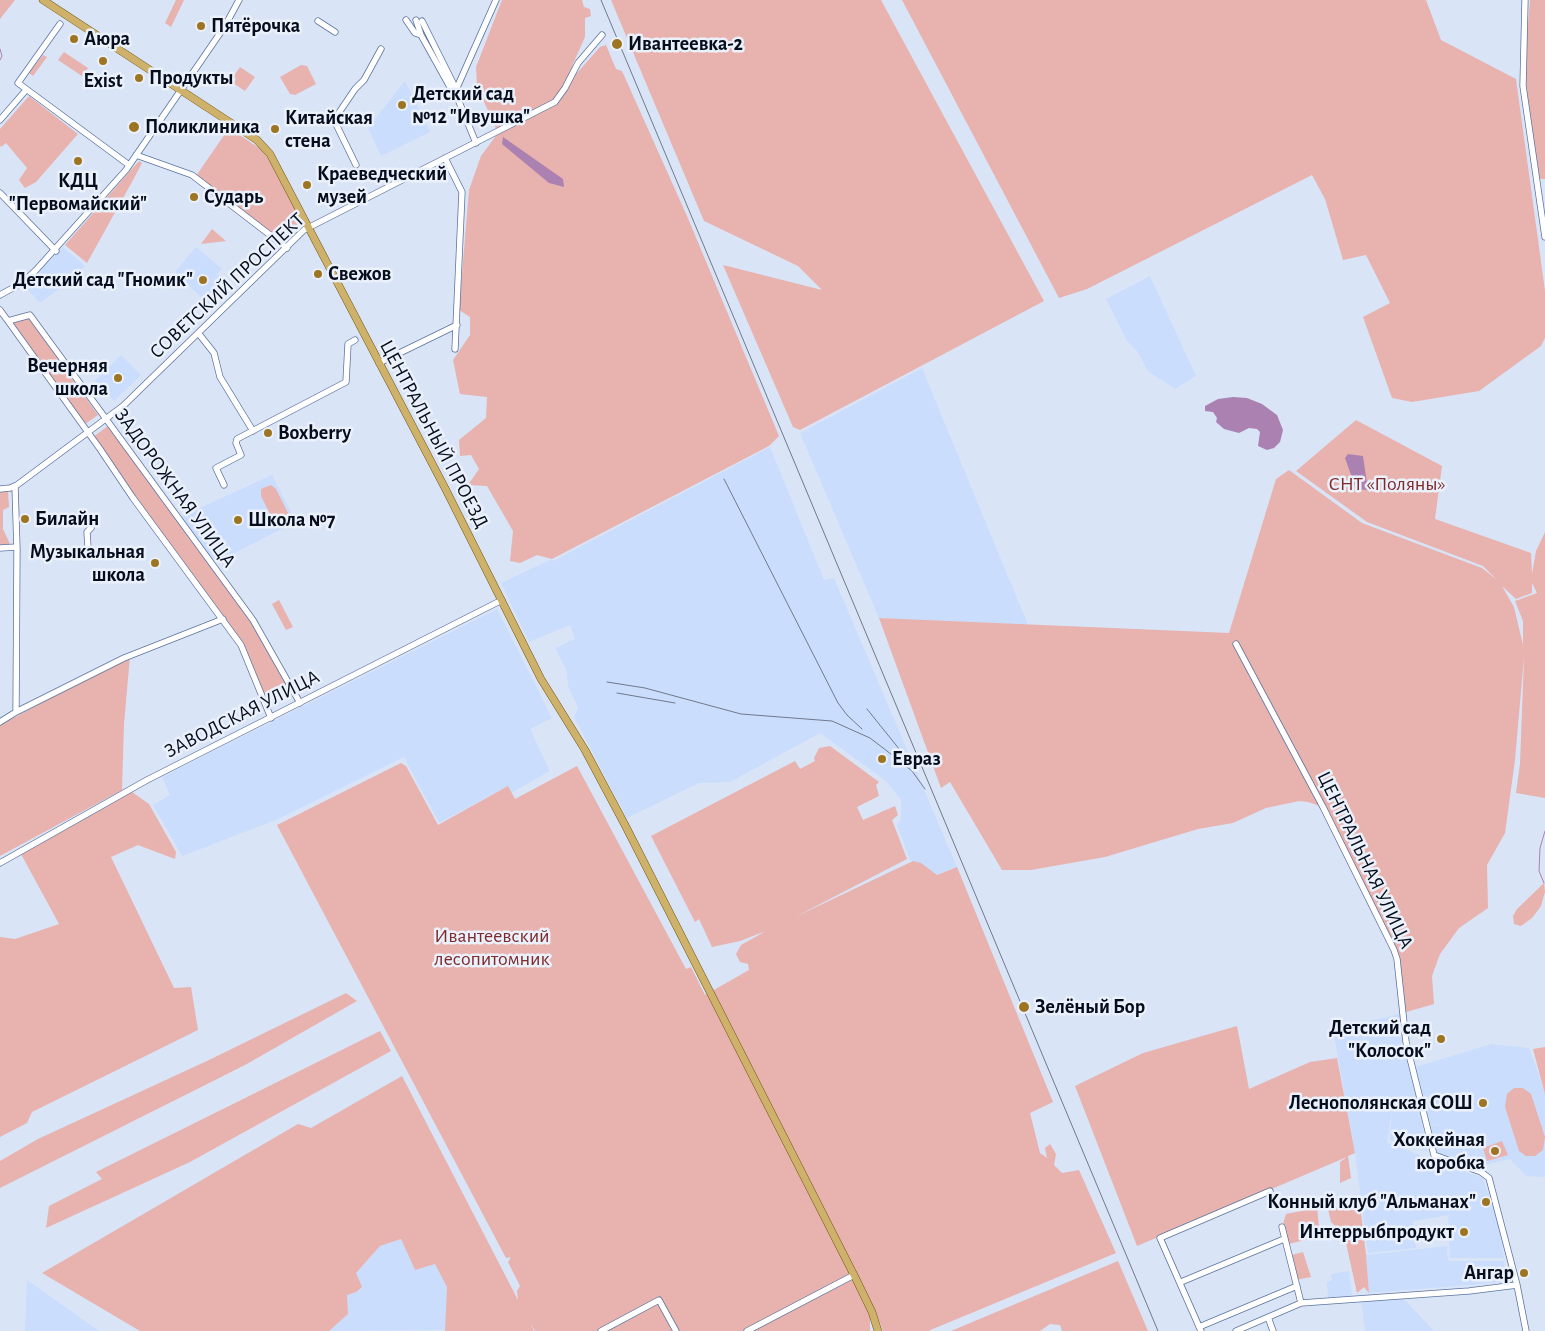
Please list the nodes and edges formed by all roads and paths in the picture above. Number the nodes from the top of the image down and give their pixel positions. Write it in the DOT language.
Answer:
graph roads {
  1 [pos="43,0"];
  2 [pos="239,0"];
  3 [pos="496,0"];
  4 [pos="1525,0"];
  5 [pos="406,20"];
  6 [pos="318,21"];
  7 [pos="60,24"];
  8 [pos="335,32"];
  9 [pos="421,35"];
  10 [pos="602,35"];
  11 [pos="381,50"];
  12 [pos="26,90"];
  13 [pos="181,90"];
  14 [pos="456,92"];
  15 [pos="0,120"];
  16 [pos="476,143"];
  17 [pos="136,155"];
  18 [pos="446,158"];
  19 [pos="129,165"];
  20 [pos="356,166"];
  21 [pos="0,193"];
  22 [pos="1542,206"];
  23 [pos="309,227"];
  24 [pos="1545,237"];
  25 [pos="286,248"];
  26 [pos="56,251"];
  27 [pos="0,295"];
  28 [pos="0,310"];
  29 [pos="8,321"];
  30 [pos="456,324"];
  31 [pos="199,334"];
  32 [pos="356,340"];
  33 [pos="455,349"];
  34 [pos="379,364"];
  35 [pos="105,420"];
  36 [pos="253,431"];
  37 [pos="88,432"];
  38 [pos="224,485"];
  39 [pos="15,486"];
  40 [pos="0,488"];
  41 [pos="91,528"];
  42 [pos="17,547"];
  43 [pos="0,548"];
  44 [pos="88,548"];
  45 [pos="502,600"];
  46 [pos="223,619"];
  47 [pos="1236,644"];
  48 [pos="300,703"];
  49 [pos="16,712"];
  50 [pos="271,718"];
  51 [pos="0,722"];
  52 [pos="0,863"];
  53 [pos="1270,1191"];
  54 [pos="1282,1227"];
  55 [pos="1284,1239"];
  56 [pos="854,1275"];
  57 [pos="1181,1282"];
  58 [pos="1517,1285"];
  59 [pos="1297,1286"];
  60 [pos="1301,1303"];
  61 [pos="1268,1317"];
  62 [pos="1200,1329"];
  63 [pos="601,1331"];
  64 [pos="676,1331"];
  65 [pos="747,1331"];
  66 [pos="878,1331"];
  67 [pos="1236,1331"];
  68 [pos="1273,1331"];
  69 [pos="1526,1331"];
  1 -- 13 [label="main road, ЦЕНТРАЛЬНЫЙ ПРОЕЗД"];
  2 -- 13 [label="street"];
  3 -- 14 [label="street"];
  4 -- 22 [label="street"];
  5 -- 9 [label="street"];
  6 -- 8 [label="street"];
  7 -- 12 [label="street"];
  9 -- 14 [label="street"];
  9 -- 14 [label="street"];
  10 -- 16 [label="street, СОВЕТСКИЙ ПРОСПЕКТ"];
  11 -- 20 [label="street"];
  12 -- 15 [label="street"];
  12 -- 19 [label="street"];
  13 -- 17 [label="street"];
  13 -- 23 [label="main road, ЦЕНТРАЛЬНЫЙ ПРОЕЗД"];
  14 -- 16 [label="street"];
  16 -- 18 [label="street, СОВЕТСКИЙ ПРОСПЕКТ"];
  17 -- 19 [label="street"];
  17 -- 25 [label="street"];
  18 -- 23 [label="street, СОВЕТСКИЙ ПРОСПЕКТ"];
  18 -- 30 [label="street"];
  19 -- 26 [label="street"];
  21 -- 26 [label="street"];
  22 -- 24 [label="street"];
  23 -- 25 [label="street, СОВЕТСКИЙ ПРОСПЕКТ"];
  23 -- 34 [label="main road, ЦЕНТРАЛЬНЫЙ ПРОЕЗД"];
  25 -- 31 [label="street, СОВЕТСКИЙ ПРОСПЕКТ"];
  26 -- 27 [label="street"];
  28 -- 29 [label="street, ЗАДОРОЖНАЯ УЛИЦА"];
  29 -- 35 [label="street, ЗАДОРОЖНАЯ УЛИЦА"];
  29 -- 37 [label="street, ЗАДОРОЖНАЯ УЛИЦА"];
  30 -- 33 [label="street"];
  30 -- 34 [label="street"];
  31 -- 35 [label="street, СОВЕТСКИЙ ПРОСПЕКТ"];
  31 -- 36 [label="street"];
  32 -- 36 [label="street"];
  34 -- 45 [label="main road, ЦЕНТРАЛЬНЫЙ ПРОЕЗД"];
  35 -- 37 [label="street, СОВЕТСКИЙ ПРОСПЕКТ"];
  35 -- 48 [label="street, ЗАДОРОЖНАЯ УЛИЦА"];
  36 -- 38 [label="street"];
  37 -- 39 [label="street, СОВЕТСКИЙ ПРОСПЕКТ"];
  37 -- 46 [label="street, ЗАДОРОЖНАЯ УЛИЦА"];
  39 -- 40 [label="street, СОВЕТСКИЙ ПРОСПЕКТ"];
  39 -- 42 [label="street"];
  41 -- 44 [label="street"];
  42 -- 43 [label="street"];
  42 -- 49 [label="street"];
  45 -- 48 [label="street, ЗАВОДСКАЯ УЛИЦА"];
  45 -- 56 [label="main road, ЦЕНТРАЛЬНЫЙ ПРОЕЗД"];
  46 -- 49 [label="street"];
  46 -- 50 [label="street, ЗАДОРОЖНАЯ УЛИЦА"];
  47 -- 58 [label="street, ЦЕНТРАЛЬНАЯ УЛИЦА"];
  48 -- 50 [label="street, ЗАВОДСКАЯ УЛИЦА"];
  49 -- 51 [label="street"];
  50 -- 52 [label="street, ЗАВОДСКАЯ УЛИЦА"];
  53 -- 57 [label="street"];
  54 -- 55 [label="street"];
  55 -- 57 [label="street"];
  55 -- 59 [label="street"];
  56 -- 65 [label="street"];
  56 -- 66 [label="main road, ЦЕНТРАЛЬНЫЙ ПРОЕЗД"];
  57 -- 62 [label="street"];
  58 -- 60 [label="street"];
  58 -- 69 [label="street, ЦЕНТРАЛЬНАЯ УЛИЦА"];
  59 -- 60 [label="street"];
  59 -- 62 [label="street"];
  60 -- 61 [label="street"];
  61 -- 67 [label="street"];
  61 -- 68 [label="street"];
  63 -- 64 [label="street"];
}
